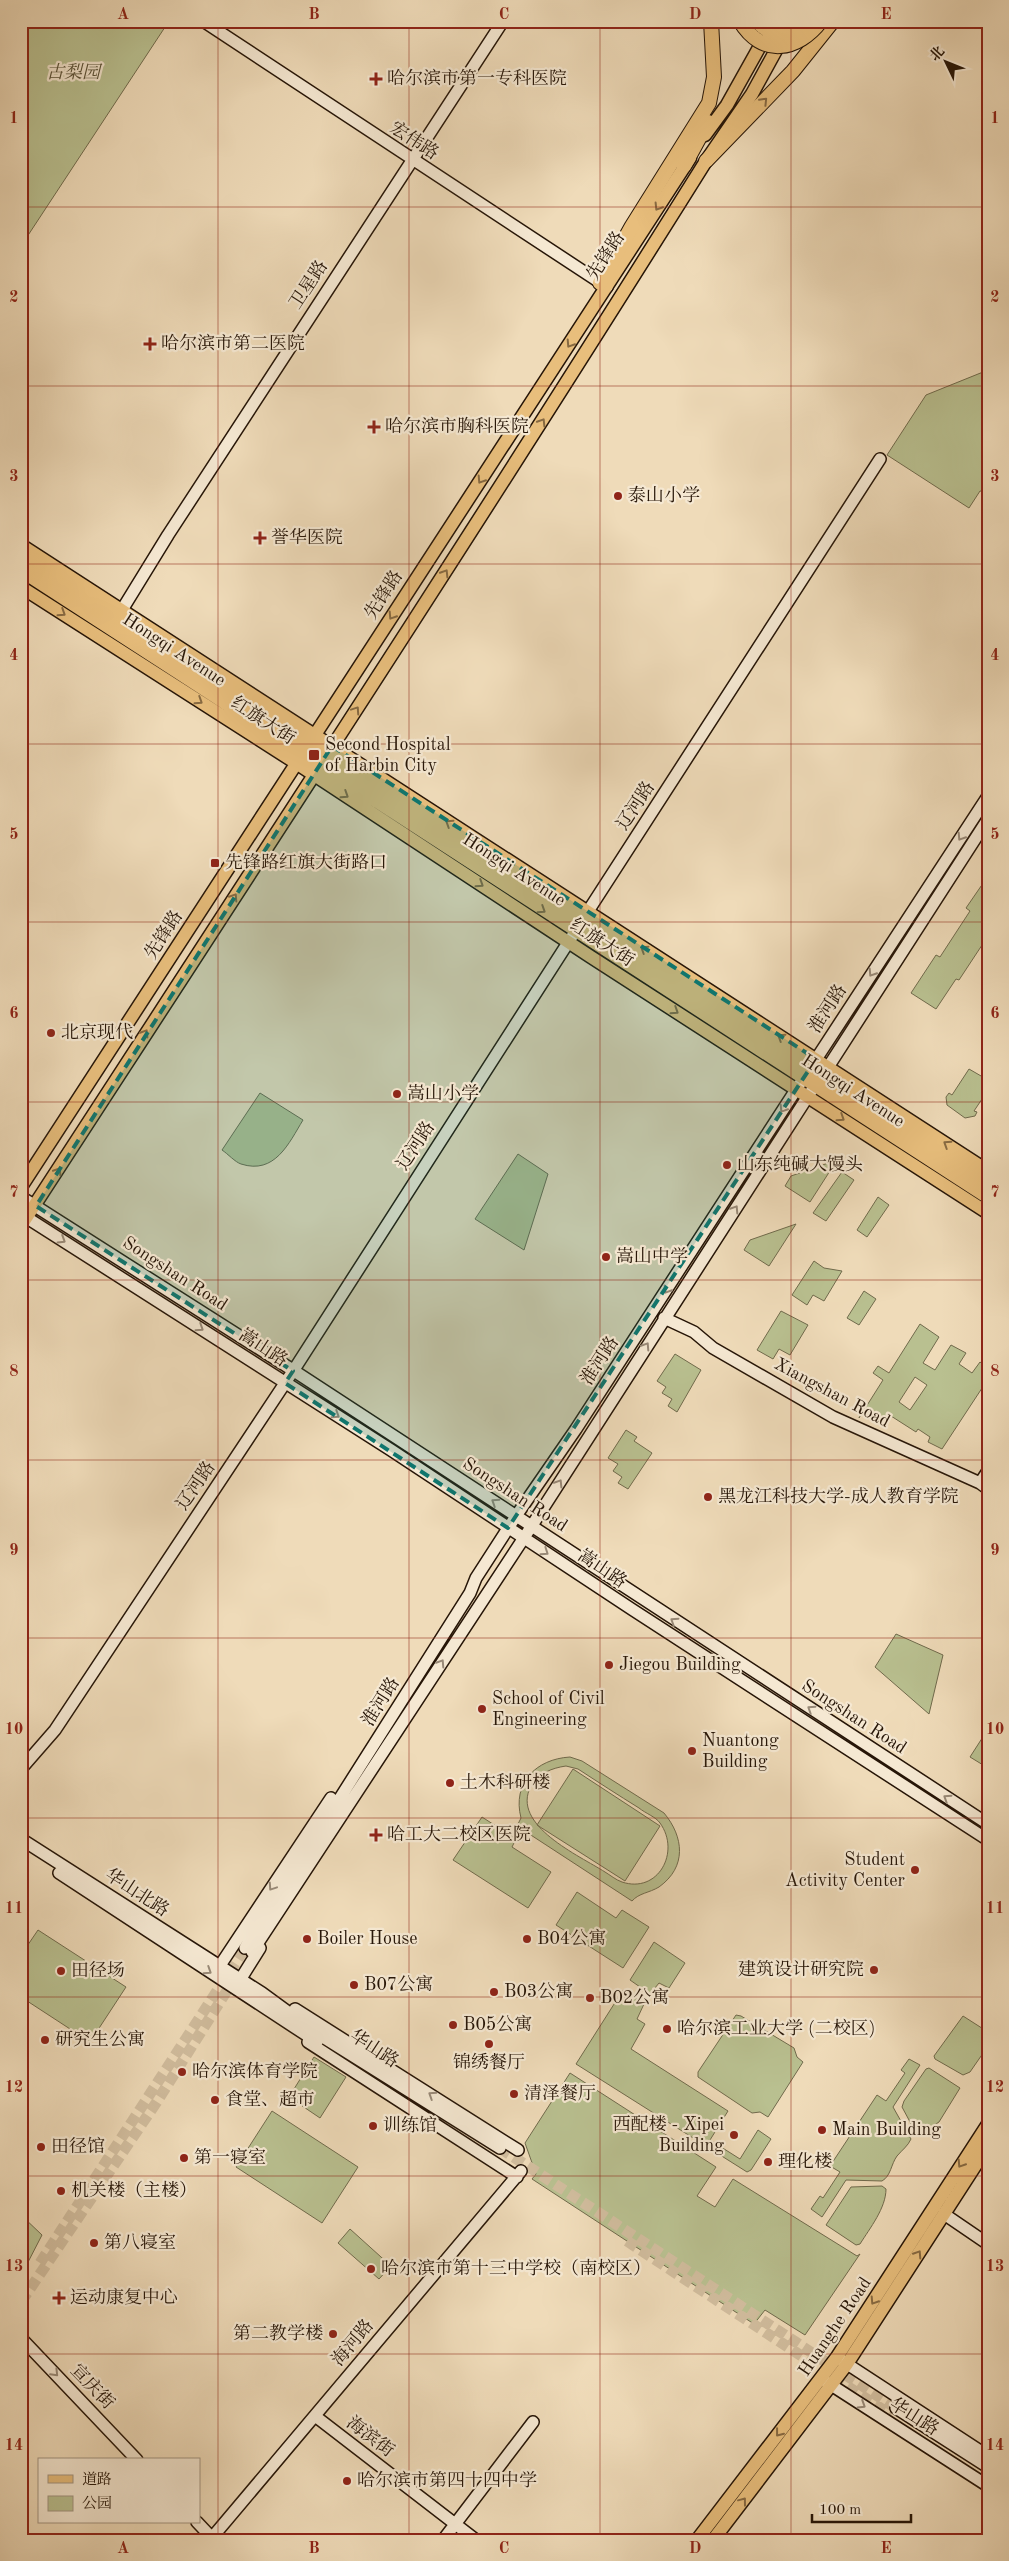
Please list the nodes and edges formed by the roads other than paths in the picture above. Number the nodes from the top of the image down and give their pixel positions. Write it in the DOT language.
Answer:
graph roads {
  1 [pos="203,21"];
  2 [pos="503,21"];
  3 [pos="711,21"];
  4 [pos="720,21"];
  5 [pos="740,21"];
  6 [pos="757,21"];
  7 [pos="774,21"];
  8 [pos="792,21"];
  9 [pos="810,21"];
  10 [pos="821,21"];
  11 [pos="833,21"];
  12 [pos="412,160"];
  13 [pos="706,161"];
  14 [pos="684,166"];
  15 [pos="603,285"];
  16 [pos="878,458"];
  17 [pos="21,545"];
  18 [pos="21,559"];
  19 [pos="21,571"];
  20 [pos="21,587"];
  21 [pos="118,616"];
  22 [pos="305,748"];
  23 [pos="323,760"];
  24 [pos="988,796"];
  25 [pos="988,820"];
  26 [pos="576,926"];
  27 [pos="806,1074"];
  28 [pos="818,1082"];
  29 [pos="988,1171"];
  30 [pos="988,1184"];
  31 [pos="21,1187"];
  32 [pos="21,1197"];
  33 [pos="988,1198"];
  34 [pos="36,1206"];
  35 [pos="988,1213"];
  36 [pos="23,1219"];
  37 [pos="664,1318"];
  38 [pos="291,1369"];
  39 [pos="283,1381"];
  40 [pos="988,1471"];
  41 [pos="984,1486"];
  42 [pos="516,1516"];
  43 [pos="531,1527"];
  44 [pos="508,1528"];
  45 [pos="523,1538"];
  46 [pos="419,1674"];
  47 [pos="429,1681"];
  48 [pos="21,1761"];
  49 [pos="21,1769"];
  50 [pos="988,1824"];
  51 [pos="21,1839"];
  52 [pos="988,1840"];
  53 [pos="21,1848"];
  54 [pos="219,1967"];
  55 [pos="233,1980"];
  56 [pos="262,1994"];
  57 [pos="271,2013"];
  58 [pos="988,2124"];
  59 [pos="988,2146"];
  60 [pos="518,2150"];
  61 [pos="519,2174"];
  62 [pos="944,2214"];
  63 [pos="977,2237"];
  64 [pos="988,2244"];
  65 [pos="988,2250"];
  66 [pos="21,2338"];
  67 [pos="842,2360"];
  68 [pos="826,2382"];
  69 [pos="315,2416"];
  70 [pos="533,2422"];
  71 [pos="988,2456"];
  72 [pos="135,2458"];
  73 [pos="988,2467"];
  74 [pos="988,2477"];
  75 [pos="988,2486"];
  76 [pos="199,2524"];
  77 [pos="456,2524"];
  78 [pos="212,2539"];
  79 [pos="443,2540"];
  80 [pos="476,2540"];
  81 [pos="697,2540"];
  82 [pos="713,2540"];
  1 -- 12 [label="main road, 宏伟路"];
  2 -- 12 [label="main road, 卫星路"];
  3 -- 15 [label="highway"];
  4 -- 14 [label="highway"];
  5 -- 10 [label="highway, bridge"];
  6 -- 9 [label="highway, bridge"];
  7 -- 14 [label="main road, 先锋路"];
  8 -- 13 [label="main road"];
  13 -- 11 [label="highway, one-way"];
  12 -- 15 [label="main road, 宏伟路"];
  12 -- 21 [label="main road, 卫星路"];
  23 -- 13 [label="main road, one-way"];
  14 -- 15 [label="main road, 先锋路, one-way"];
  15 -- 22 [label="main road, 先锋路, one-way"];
  16 -- 26 [label="main road, 辽河路"];
  17 -- 21 [label="main road"];
  18 -- 21 [label="main road, Hongqi Avenue"];
  19 -- 22 [label="main road, Hongqi Avenue"];
  20 -- 22 [label="main road, 红旗大街, one-way"];
  21 -- 22 [label="main road, Hongqi Avenue"];
  22 -- 23 [label="main road, Hongqi Avenue"];
  22 -- 23 [label="main road, 红旗大街"];
  22 -- 31 [label="main road, 先锋路"];
  23 -- 26 [label="main road, Hongqi Avenue"];
  26 -- 23 [label="main road, 红旗大街, one-way"];
  34 -- 23 [label="main road, one-way"];
  24 -- 27 [label="main road, 淮河路, one-way"];
  25 -- 28 [label="main road, 淮河路"];
  26 -- 27 [label="main road, Hongqi Avenue"];
  26 -- 27 [label="main road, 红旗大街, one-way"];
  26 -- 38 [label="main road, 辽河路"];
  27 -- 28 [label="main road, Hongqi Avenue"];
  27 -- 28 [label="main road, 红旗大街"];
  27 -- 42 [label="main road, 淮河路, one-way"];
  29 -- 28 [label="main road, 红旗大街, one-way"];
  28 -- 30 [label="main road, Hongqi Avenue"];
  28 -- 33 [label="main road, Hongqi Avenue"];
  28 -- 35 [label="main road, 红旗大街, one-way"];
  37 -- 28 [label="main road, 淮河路, one-way"];
  32 -- 34 [label="main road, Songshan Road"];
  34 -- 36 [label="main road"];
  34 -- 38 [label="main road, Songshan Road"];
  36 -- 39 [label="main road, 嵩山路, one-way"];
  37 -- 41 [label="main road, Xiangshan Road"];
  43 -- 37 [label="main road, 淮河路, one-way"];
  38 -- 39 [label="main road, 辽河路"];
  42 -- 38 [label="main road, Songshan Road, one-way"];
  39 -- 44 [label="main road, 嵩山路, one-way"];
  39 -- 48 [label="main road, 辽河路"];
  39 -- 49 [label="main road, 辽河路"];
  40 -- 41 [label="main road"];
  42 -- 43 [label="main road, Songshan Road"];
  42 -- 44 [label="main road, 淮河路"];
  43 -- 45 [label="main road, 淮河路"];
  50 -- 43 [label="main road, Songshan Road, one-way"];
  44 -- 45 [label="main road, 嵩山路"];
  44 -- 46 [label="main road, 淮河路"];
  47 -- 45 [label="main road, 淮河路, one-way"];
  45 -- 52 [label="main road, 嵩山路, one-way"];
  46 -- 47 [label="main road, 淮河路"];
  46 -- 54 [label="main road, one-way"];
  47 -- 55 [label="main road"];
  51 -- 54 [label="main road, 华山北路"];
  53 -- 55 [label="main road, 华山北路, one-way"];
  54 -- 55 [label="main road, 华山北路"];
  55 -- 56 [label="main road, 华山路"];
  55 -- 57 [label="main road"];
  56 -- 57 [label="main road, 华山路"];
  60 -- 56 [label="main road, one-way"];
  57 -- 61 [label="main road, 华山路"];
  58 -- 67 [label="main road, Huanghe Road, one-way"];
  59 -- 62 [label="main road, Huanghe Road"];
  61 -- 69 [label="main road, 海河路"];
  62 -- 63 [label="main road"];
  67 -- 62 [label="main road, Huanghe Road, one-way"];
  63 -- 64 [label="main road"];
  63 -- 65 [label="main road"];
  66 -- 72 [label="main road, 宣庆街, one-way"];
  67 -- 68 [label="main road, Huanghe Road"];
  67 -- 71 [label="main road, 华山路"];
  68 -- 75 [label="main road, 华山路, one-way"];
  68 -- 81 [label="main road, Huanghe Road, one-way"];
  82 -- 68 [label="main road, Huanghe Road, one-way"];
  69 -- 77 [label="main road, 海滨街"];
  69 -- 78 [label="main road, 海河路"];
  70 -- 77 [label="main road"];
  73 -- 74 [label="main road"];
  76 -- 78 [label="main road"];
  77 -- 79 [label="main road"];
  77 -- 80 [label="main road, 海滨街"];
}
